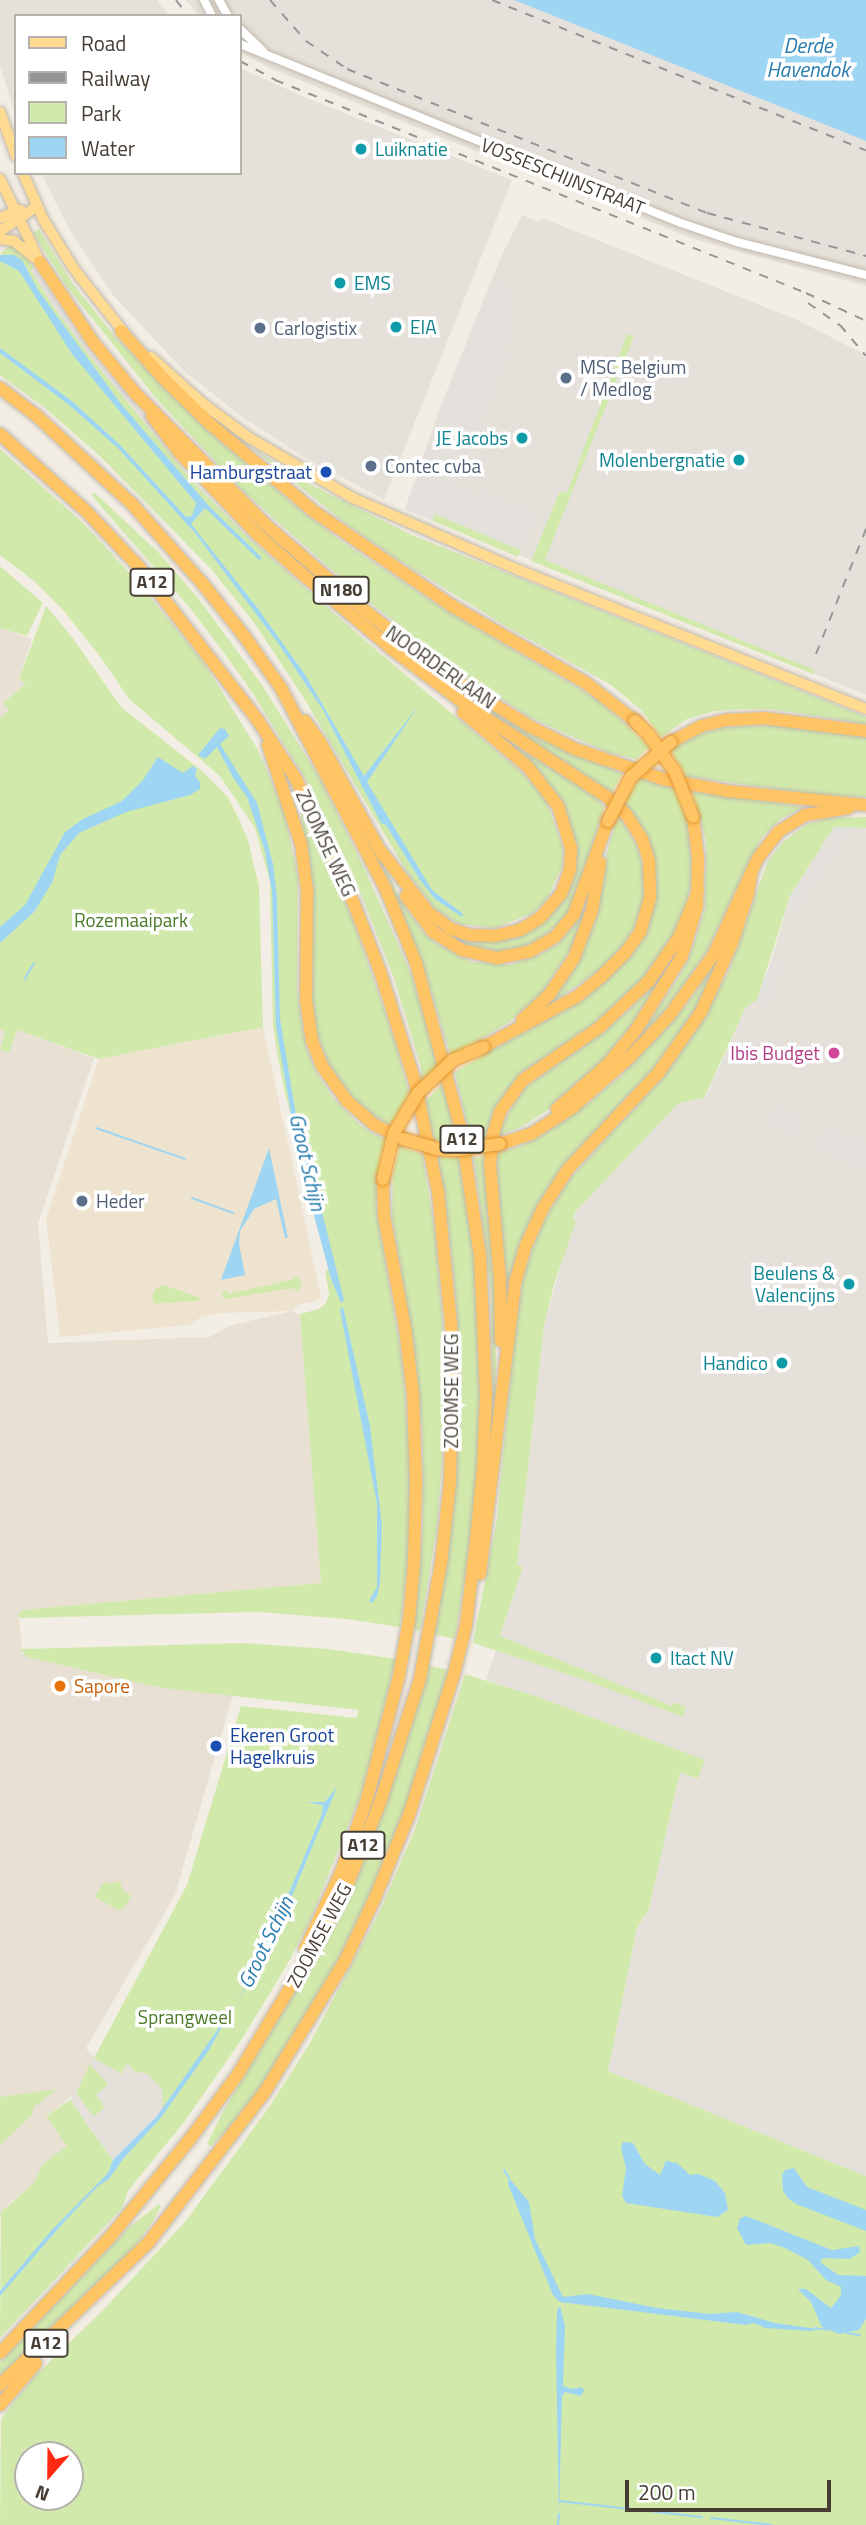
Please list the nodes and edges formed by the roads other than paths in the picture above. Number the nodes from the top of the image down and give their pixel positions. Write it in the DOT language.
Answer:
graph roads {
  1 [pos="242,31"];
  2 [pos="242,45"];
  3 [pos="268,55"];
  4 [pos="0,112"];
  5 [pos="14,150"];
  6 [pos="24,175"];
  7 [pos="0,179"];
  8 [pos="36,207"];
  9 [pos="17,216"];
  10 [pos="0,218"];
  11 [pos="0,231"];
  12 [pos="0,239"];
  13 [pos="40,262"];
  14 [pos="866,275"];
  15 [pos="121,331"];
  16 [pos="0,388"];
  17 [pos="135,393"];
  18 [pos="0,434"];
  19 [pos="392,649"];
  20 [pos="281,688"];
  21 [pos="866,709"];
  22 [pos="257,719"];
  23 [pos="866,731"];
  24 [pos="866,806"];
  25 [pos="608,821"];
  26 [pos="379,849"];
  27 [pos="751,874"];
  28 [pos="698,891"];
  29 [pos="507,1034"];
  30 [pos="529,1131"];
  31 [pos="501,1405"];
  32 [pos="466,1625"];
  33 [pos="283,2001"];
  34 [pos="91,2300"];
  35 [pos="0,2353"];
  36 [pos="0,2385"];
  37 [pos="0,2405"];
  1 -- 3 [label="street, VOSSESCHIJNSTRAAT"];
  2 -- 3 [label="street, VOSSESCHIJNSTRAAT"];
  3 -- 14 [label="street, VOSSESCHIJNSTRAAT"];
  4 -- 5 [label="main road"];
  6 -- 8 [label="main road"];
  7 -- 9 [label="main road, NOORDERLAAN / N180"];
  8 -- 9 [label="main road"];
  8 -- 15 [label="main road"];
  9 -- 10 [label="main road"];
  9 -- 11 [label="main road"];
  9 -- 13 [label="main road, NOORDERLAAN / N180"];
  12 -- 13 [label="main road"];
  13 -- 17 [label="highway, NOORDERLAAN / N180"];
  15 -- 21 [label="main road"];
  15 -- 28 [label="highway, bridge"];
  16 -- 20 [label="highway, ZOOMSE WEG / A12"];
  17 -- 19 [label="highway"];
  17 -- 24 [label="highway, NOORDERLAAN / N180"];
  18 -- 22 [label="highway, ZOOMSE WEG / A12"];
  19 -- 26 [label="highway"];
  19 -- 29 [label="highway"];
  20 -- 26 [label="highway"];
  20 -- 32 [label="highway, ZOOMSE WEG / A12"];
  22 -- 30 [label="highway, bridge"];
  22 -- 33 [label="highway, ZOOMSE WEG / A12"];
  23 -- 25 [label="highway, bridge"];
  24 -- 27 [label="highway"];
  25 -- 26 [label="highway"];
  25 -- 29 [label="highway"];
  27 -- 30 [label="highway"];
  27 -- 31 [label="highway"];
  28 -- 30 [label="highway"];
  28 -- 31 [label="highway"];
  29 -- 33 [label="highway, bridge"];
  31 -- 32 [label="highway"];
  32 -- 34 [label="highway, ZOOMSE WEG / A12"];
  33 -- 35 [label="highway, ZOOMSE WEG / A12"];
  34 -- 36 [label="highway, A12"];
  34 -- 37 [label="highway"];
}
